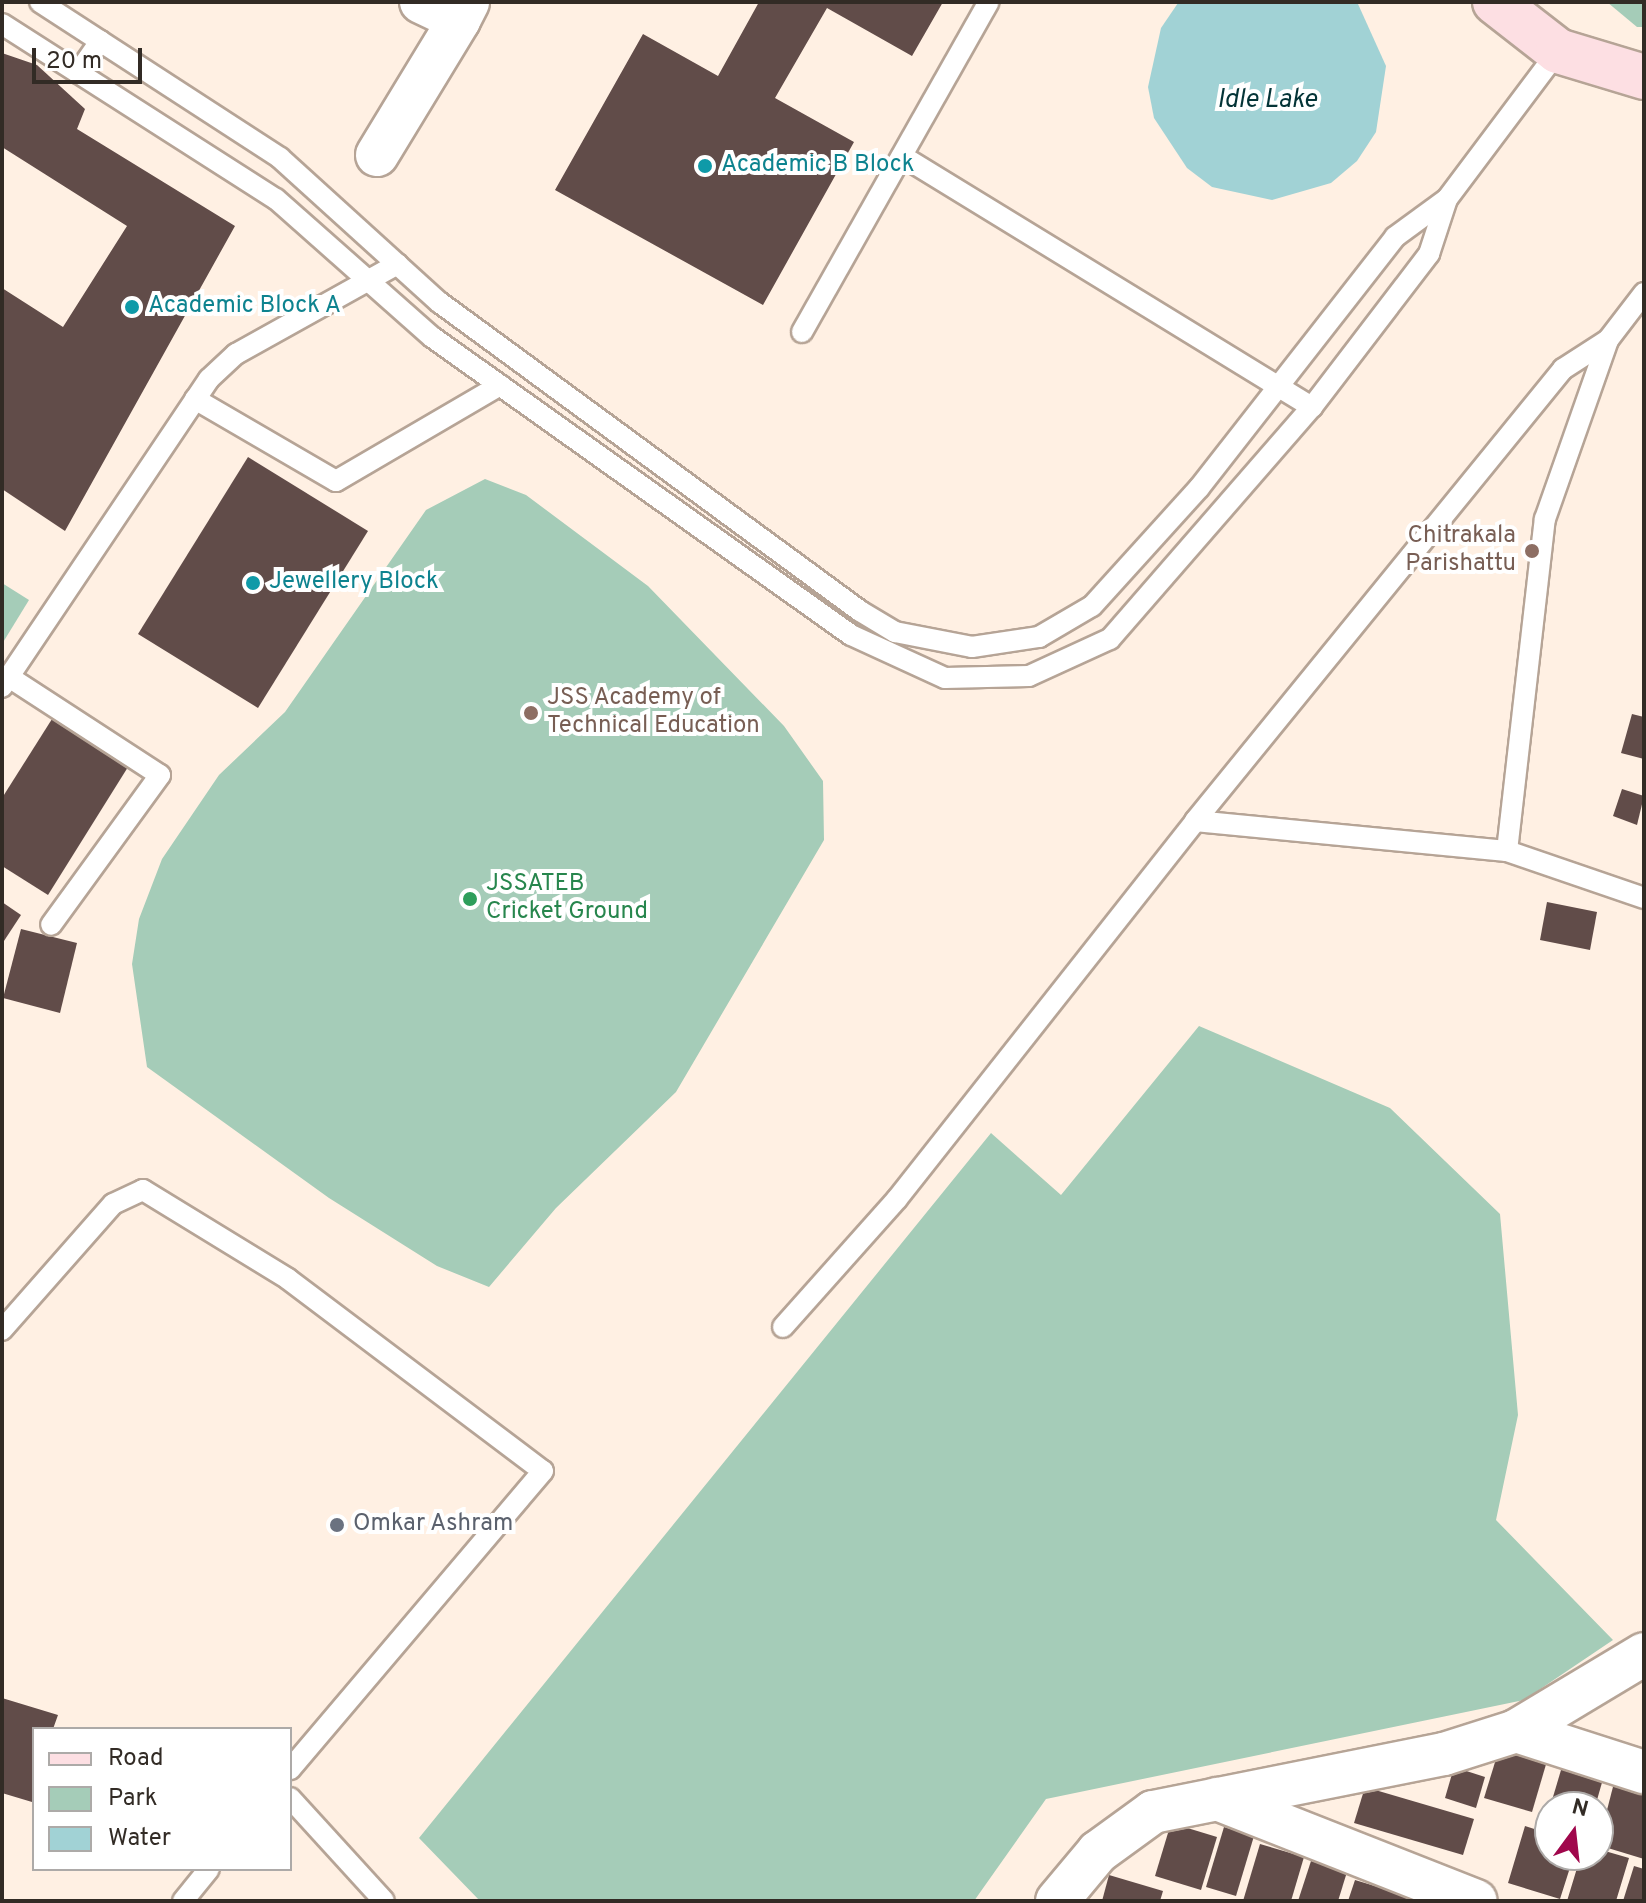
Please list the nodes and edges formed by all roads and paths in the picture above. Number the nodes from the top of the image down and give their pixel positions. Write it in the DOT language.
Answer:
graph roads {
  1 [pos="40,2"];
  2 [pos="421,2"];
  3 [pos="989,2"];
  4 [pos="1495,2"];
  5 [pos="464,11"];
  6 [pos="2,24"];
  7 [pos="100,41"];
  8 [pos="1558,51"];
  9 [pos="78,73"];
  10 [pos="1644,77"];
  11 [pos="377,155"];
  12 [pos="902,156"];
  13 [pos="1447,199"];
  14 [pos="398,264"];
  15 [pos="370,279"];
  16 [pos="1644,293"];
  17 [pos="802,332"];
  18 [pos="1608,340"];
  19 [pos="500,385"];
  20 [pos="1278,387"];
  21 [pos="195,399"];
  22 [pos="1312,407"];
  23 [pos="972,647"];
  24 [pos="974,680"];
  25 [pos="6,682"];
  26 [pos="1195,821"];
  27 [pos="1507,851"];
  28 [pos="1644,898"];
  29 [pos="51,925"];
  30 [pos="783,1327"];
  31 [pos="2,1330"];
  32 [pos="1644,1654"];
  33 [pos="1516,1731"];
  34 [pos="292,1767"];
  35 [pos="1644,1772"];
  36 [pos="1217,1799"];
  37 [pos="292,1800"];
  38 [pos="207,1871"];
  39 [pos="183,1901"];
  40 [pos="384,1901"];
  41 [pos="1057,1901"];
  42 [pos="1476,1901"];
  1 -- 7 [label="lane"];
  2 -- 5 [label="street"];
  3 -- 12 [label="lane"];
  4 -- 8 [label="main road"];
  5 -- 11 [label="street"];
  6 -- 9 [label="lane"];
  7 -- 9 [label="lane"];
  7 -- 14 [label="lane"];
  8 -- 10 [label="main road"];
  8 -- 13 [label="lane"];
  9 -- 15 [label="lane"];
  12 -- 17 [label="lane"];
  12 -- 20 [label="lane"];
  13 -- 20 [label="lane"];
  13 -- 22 [label="lane"];
  14 -- 15 [label="lane"];
  14 -- 23 [label="lane"];
  15 -- 19 [label="lane"];
  15 -- 21 [label="lane"];
  16 -- 18 [label="lane"];
  18 -- 26 [label="lane"];
  18 -- 27 [label="lane"];
  19 -- 21 [label="lane"];
  19 -- 24 [label="lane"];
  20 -- 22 [label="lane"];
  20 -- 23 [label="lane"];
  21 -- 25 [label="lane"];
  22 -- 24 [label="lane"];
  23 -- 24 [label="lane"];
  25 -- 29 [label="lane"];
  26 -- 27 [label="lane"];
  26 -- 30 [label="lane"];
  27 -- 28 [label="lane"];
  31 -- 34 [label="lane"];
  32 -- 33 [label="street"];
  33 -- 35 [label="street"];
  33 -- 36 [label="street"];
  36 -- 41 [label="street"];
  36 -- 42 [label="street"];
  37 -- 40 [label="lane"];
  38 -- 39 [label="lane"];
}
